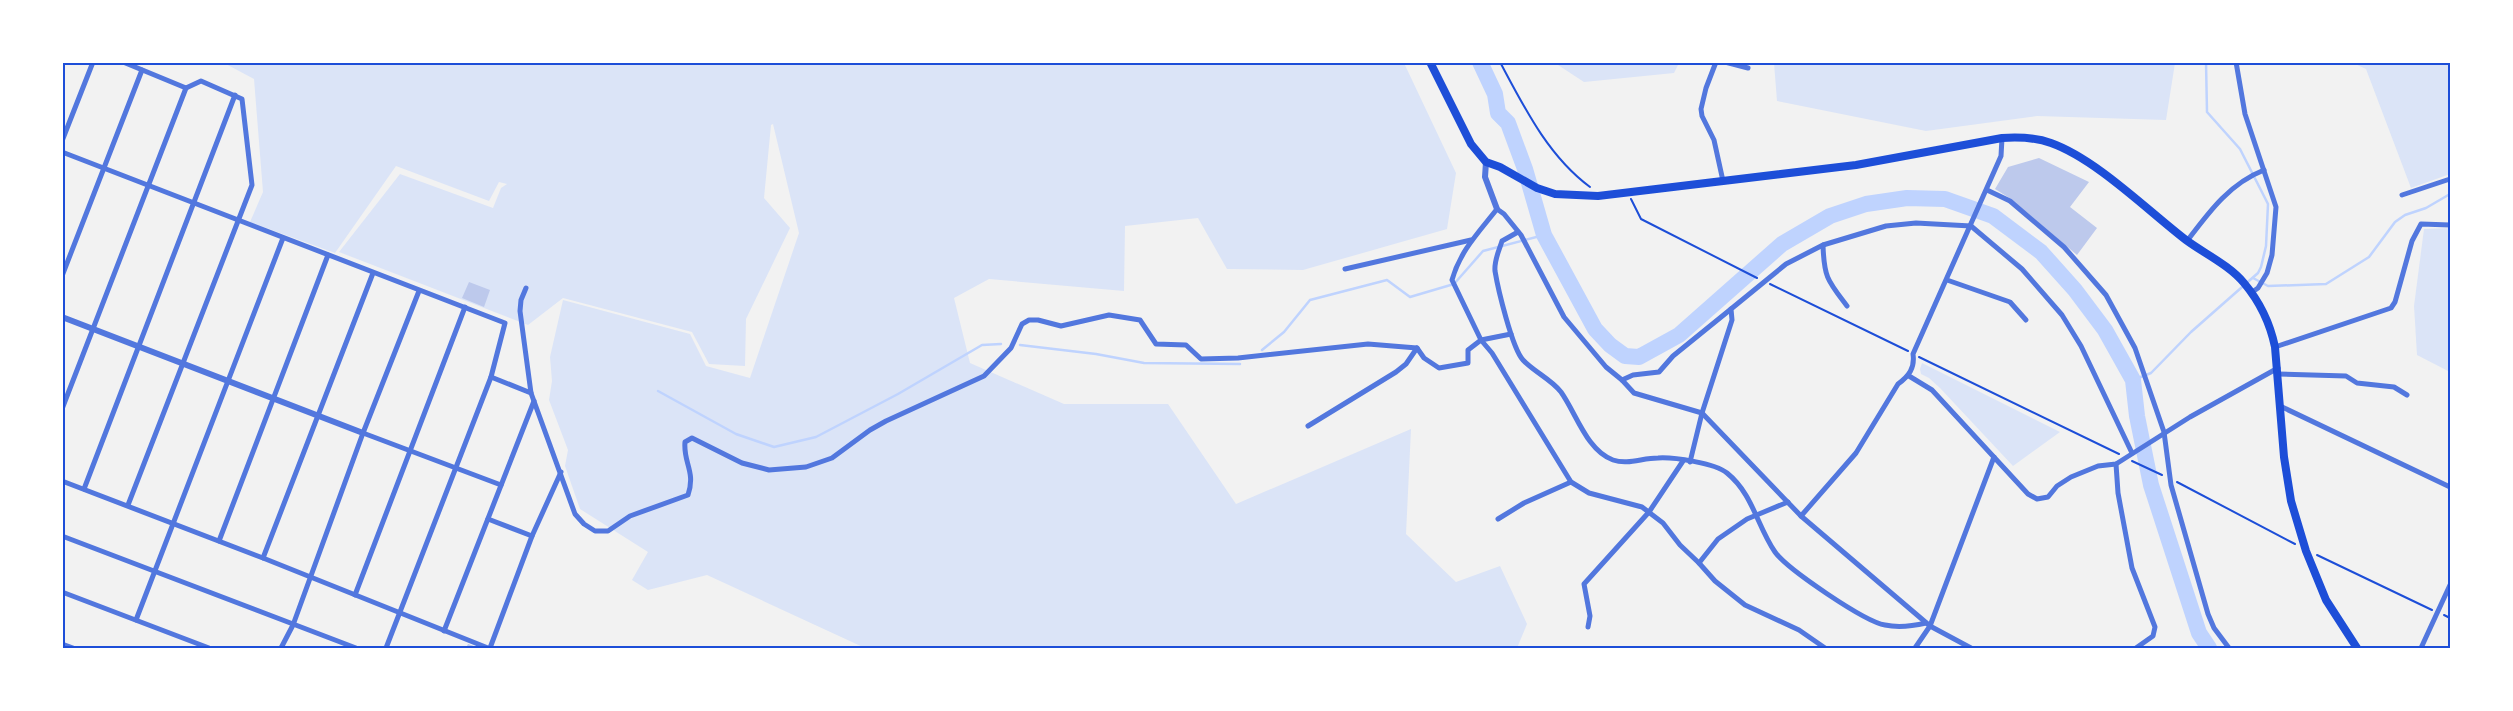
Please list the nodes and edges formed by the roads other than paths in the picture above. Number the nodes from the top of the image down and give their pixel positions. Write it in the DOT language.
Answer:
graph roads {
  1 [pos="93,62"];
  2 [pos="123,62"];
  3 [pos="1430,62"];
  4 [pos="1716,62"];
  5 [pos="1726,62"];
  6 [pos="2236,62"];
  7 [pos="1748,68"];
  8 [pos="142,70"];
  9 [pos="186,88"];
  10 [pos="235,95"];
  11 [pos="2002,138"];
  12 [pos="62,141"];
  13 [pos="62,152"];
  14 [pos="1486,162"];
  15 [pos="104,169"];
  16 [pos="2261,172"];
  17 [pos="2450,179"];
  18 [pos="1723,181"];
  19 [pos="148,185"];
  20 [pos="1987,190"];
  21 [pos="2402,195"];
  22 [pos="193,203"];
  23 [pos="1497,209"];
  24 [pos="238,221"];
  25 [pos="2450,225"];
  26 [pos="1971,226"];
  27 [pos="1520,234"];
  28 [pos="283,238"];
  29 [pos="1471,240"];
  30 [pos="2187,241"];
  31 [pos="1823,245"];
  32 [pos="328,255"];
  33 [pos="1345,269"];
  34 [pos="373,273"];
  35 [pos="62,276"];
  36 [pos="1947,280"];
  37 [pos="526,288"];
  38 [pos="2253,290"];
  39 [pos="419,291"];
  40 [pos="1847,306"];
  41 [pos="465,307"];
  42 [pos="1732,309"];
  43 [pos="62,318"];
  44 [pos="2026,320"];
  45 [pos="93,329"];
  46 [pos="1510,334"];
  47 [pos="1482,340"];
  48 [pos="139,346"];
  49 [pos="2275,347"];
  50 [pos="1417,348"];
  51 [pos="184,363"];
  52 [pos="2278,371"];
  53 [pos="1909,376"];
  54 [pos="491,378"];
  55 [pos="1622,380"];
  56 [pos="228,382"];
  57 [pos="531,393"];
  58 [pos="2407,395"];
  59 [pos="273,398"];
  60 [pos="534,400"];
  61 [pos="2280,406"];
  62 [pos="62,409"];
  63 [pos="1702,414"];
  64 [pos="318,416"];
  65 [pos="1308,426"];
  66 [pos="2164,432"];
  67 [pos="363,434"];
  68 [pos="410,451"];
  69 [pos="2132,453"];
  70 [pos="1994,458"];
  71 [pos="1683,461"];
  72 [pos="1690,462"];
  73 [pos="2116,464"];
  74 [pos="456,469"];
  75 [pos="561,472"];
  76 [pos="62,481"];
  77 [pos="1571,482"];
  78 [pos="501,485"];
  79 [pos="2450,487"];
  80 [pos="84,489"];
  81 [pos="1788,502"];
  82 [pos="128,505"];
  83 [pos="1648,512"];
  84 [pos="1758,514"];
  85 [pos="1802,516"];
  86 [pos="488,519"];
  87 [pos="1498,520"];
  88 [pos="174,524"];
  89 [pos="62,536"];
  90 [pos="532,536"];
  91 [pos="220,541"];
  92 [pos="263,558"];
  93 [pos="1699,563"];
  94 [pos="155,572"];
  95 [pos="310,576"];
  96 [pos="2450,585"];
  97 [pos="62,592"];
  98 [pos="355,594"];
  99 [pos="400,613"];
  100 [pos="136,620"];
  101 [pos="1928,624"];
  102 [pos="293,625"];
  103 [pos="1588,627"];
  104 [pos="444,631"];
  105 [pos="62,644"];
  106 [pos="74,648"];
  107 [pos="209,648"];
  108 [pos="281,648"];
  109 [pos="356,648"];
  110 [pos="386,648"];
  111 [pos="489,648"];
  112 [pos="1825,648"];
  113 [pos="1915,648"];
  114 [pos="1971,648"];
  115 [pos="2136,648"];
  116 [pos="2229,648"];
  117 [pos="2357,648"];
  118 [pos="2422,648"];
  1 -- 12 [label="street"];
  2 -- 8 [label="street"];
  3 -- 14 [label="main road"];
  4 -- 18 [label="street"];
  5 -- 7 [label="street"];
  6 -- 16 [label="street"];
  8 -- 9 [label="street"];
  8 -- 15 [label="street"];
  9 -- 10 [label="street"];
  9 -- 19 [label="street"];
  10 -- 22 [label="street"];
  10 -- 24 [label="street"];
  11 -- 18 [label="main road"];
  11 -- 20 [label="street"];
  11 -- 30 [label="main road"];
  13 -- 15 [label="street"];
  14 -- 18 [label="main road"];
  14 -- 23 [label="street"];
  15 -- 19 [label="street"];
  15 -- 35 [label="street"];
  16 -- 30 [label="street"];
  16 -- 38 [label="street"];
  17 -- 21 [label="street"];
  19 -- 22 [label="street"];
  19 -- 45 [label="street"];
  20 -- 26 [label="street"];
  20 -- 66 [label="street"];
  22 -- 24 [label="street"];
  22 -- 48 [label="street"];
  23 -- 27 [label="street"];
  23 -- 29 [label="street"];
  24 -- 28 [label="street"];
  24 -- 51 [label="street"];
  25 -- 49 [label="street"];
  26 -- 31 [label="street"];
  26 -- 36 [label="street"];
  26 -- 69 [label="street"];
  27 -- 46 [label="street"];
  27 -- 55 [label="street"];
  28 -- 32 [label="street"];
  28 -- 56 [label="street"];
  29 -- 33 [label="street"];
  29 -- 47 [label="street"];
  30 -- 38 [label="main road"];
  31 -- 40 [label="street"];
  31 -- 42 [label="street"];
  32 -- 34 [label="street"];
  32 -- 59 [label="street"];
  34 -- 39 [label="street"];
  34 -- 64 [label="street"];
  36 -- 44 [label="street"];
  36 -- 53 [label="street"];
  37 -- 57 [label="street"];
  38 -- 49 [label="main road"];
  39 -- 41 [label="street"];
  39 -- 67 [label="street"];
  41 -- 54 [label="street"];
  41 -- 68 [label="street"];
  42 -- 55 [label="street"];
  42 -- 63 [label="street"];
  43 -- 45 [label="street"];
  45 -- 48 [label="street"];
  45 -- 62 [label="street"];
  46 -- 47 [label="street"];
  46 -- 71 [label="street"];
  47 -- 50 [label="street"];
  47 -- 77 [label="street"];
  48 -- 51 [label="street"];
  48 -- 80 [label="street"];
  49 -- 52 [label="main road"];
  50 -- 65 [label="street"];
  50 -- 75 [label="street"];
  51 -- 56 [label="street"];
  51 -- 82 [label="street"];
  52 -- 58 [label="street"];
  52 -- 61 [label="main road"];
  52 -- 66 [label="street"];
  53 -- 70 [label="street"];
  53 -- 85 [label="street"];
  54 -- 57 [label="street"];
  54 -- 74 [label="street"];
  55 -- 63 [label="street"];
  56 -- 59 [label="street"];
  56 -- 88 [label="street"];
  57 -- 60 [label="street"];
  59 -- 64 [label="street"];
  59 -- 91 [label="street"];
  60 -- 75 [label="street"];
  60 -- 78 [label="street"];
  61 -- 79 [label="street"];
  61 -- 117 [label="main road"];
  63 -- 72 [label="street"];
  63 -- 81 [label="street"];
  64 -- 67 [label="street"];
  64 -- 92 [label="street"];
  66 -- 69 [label="street"];
  66 -- 116 [label="street"];
  67 -- 68 [label="street"];
  67 -- 95 [label="street"];
  68 -- 74 [label="street"];
  68 -- 98 [label="street"];
  69 -- 73 [label="street"];
  70 -- 73 [label="street"];
  70 -- 101 [label="street"];
  71 -- 72 [label="street"];
  71 -- 83 [label="street"];
  72 -- 84 [label="street"];
  73 -- 115 [label="street"];
  74 -- 78 [label="street"];
  74 -- 99 [label="street"];
  75 -- 90 [label="street"];
  76 -- 80 [label="street"];
  77 -- 83 [label="street"];
  77 -- 87 [label="street"];
  78 -- 86 [label="street"];
  80 -- 82 [label="street"];
  81 -- 84 [label="street"];
  81 -- 85 [label="street"];
  82 -- 88 [label="street"];
  83 -- 93 [label="street"];
  83 -- 103 [label="street"];
  84 -- 93 [label="street"];
  84 -- 101 [label="street"];
  85 -- 101 [label="street"];
  86 -- 90 [label="street"];
  86 -- 104 [label="street"];
  88 -- 91 [label="street"];
  88 -- 94 [label="street"];
  89 -- 94 [label="street"];
  90 -- 111 [label="street"];
  91 -- 92 [label="street"];
  92 -- 95 [label="street"];
  93 -- 112 [label="street"];
  94 -- 100 [label="street"];
  94 -- 102 [label="street"];
  95 -- 98 [label="street"];
  95 -- 102 [label="street"];
  96 -- 118 [label="street"];
  97 -- 100 [label="street"];
  98 -- 99 [label="street"];
  99 -- 104 [label="street"];
  99 -- 110 [label="street"];
  100 -- 107 [label="street"];
  101 -- 113 [label="street"];
  101 -- 114 [label="street"];
  102 -- 108 [label="street"];
  102 -- 109 [label="street"];
  104 -- 111 [label="street"];
  105 -- 106 [label="street"];
}
